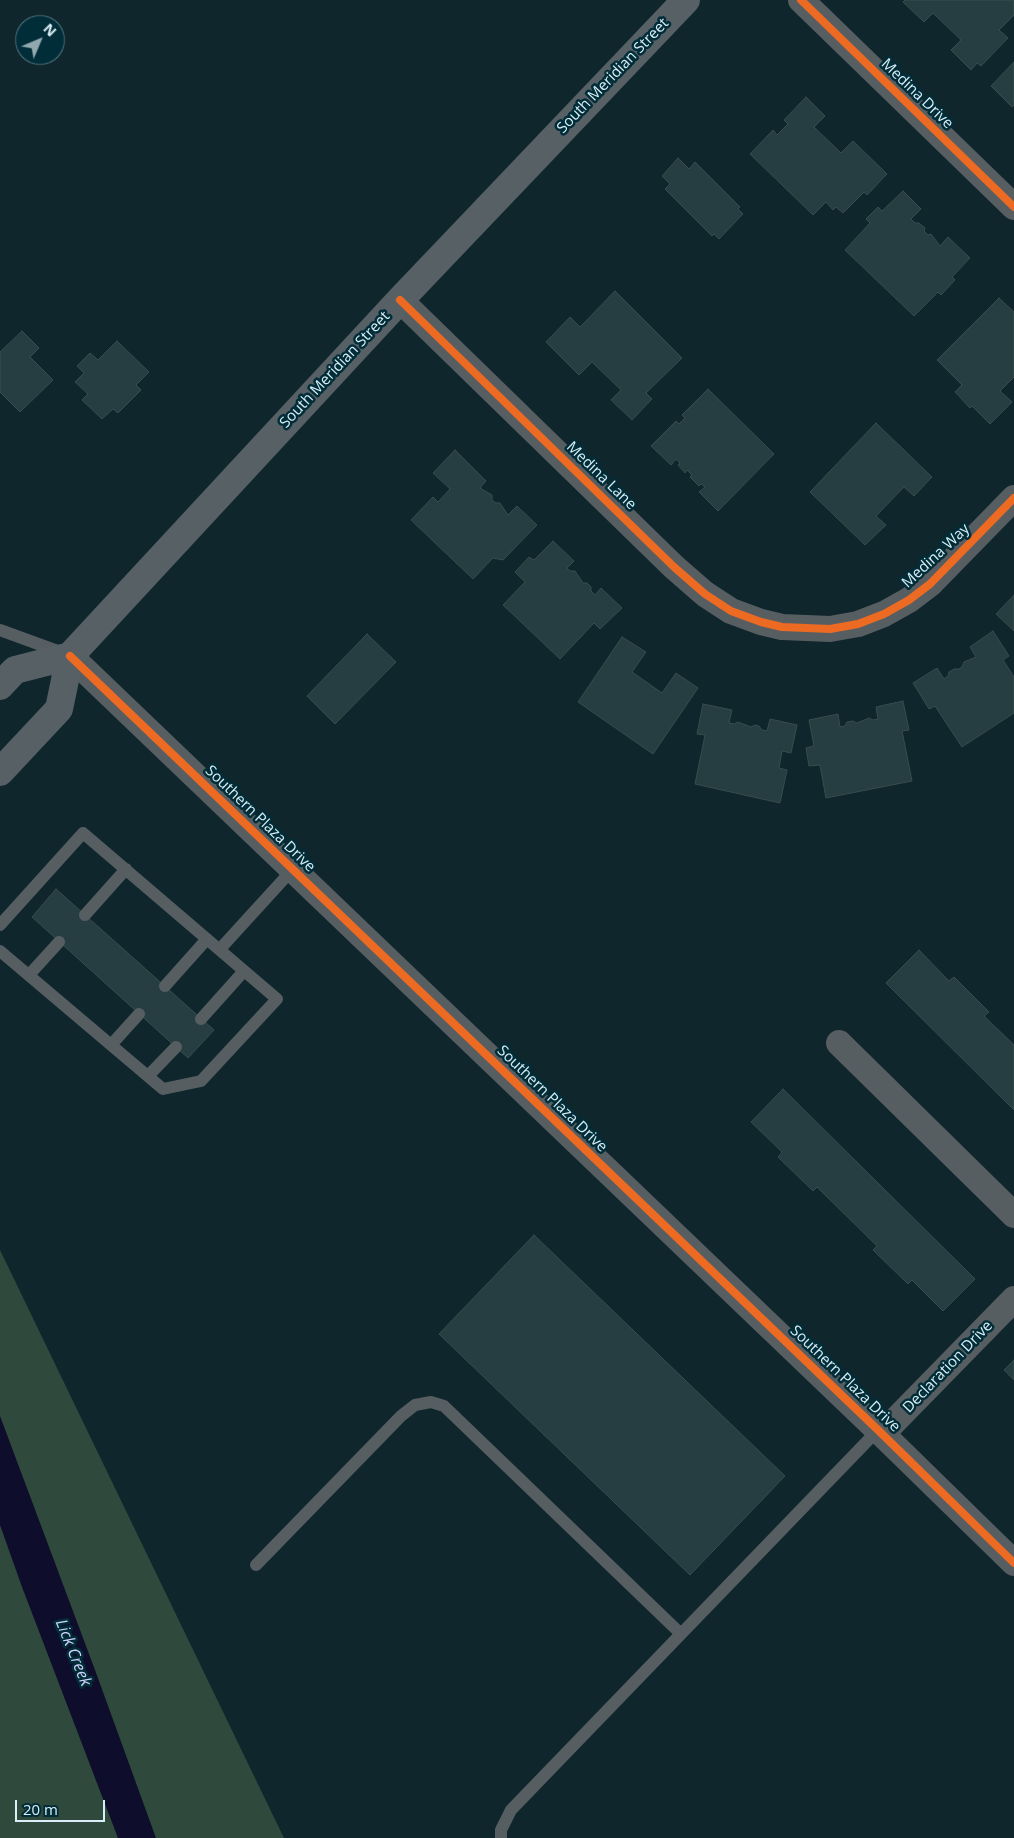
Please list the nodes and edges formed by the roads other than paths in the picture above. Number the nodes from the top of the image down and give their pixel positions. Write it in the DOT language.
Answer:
graph roads {
  1 [pos="686,0"];
  2 [pos="801,0"];
  3 [pos="1014,207"];
  4 [pos="400,300"];
  5 [pos="1014,498"];
  6 [pos="808,629"];
  7 [pos="0,630"];
  8 [pos="70,656"];
  9 [pos="0,686"];
  10 [pos="0,772"];
  11 [pos="126,869"];
  12 [pos="292,869"];
  13 [pos="85,915"];
  14 [pos="0,926"];
  15 [pos="207,939"];
  16 [pos="60,942"];
  17 [pos="220,950"];
  18 [pos="0,951"];
  19 [pos="244,971"];
  20 [pos="29,975"];
  21 [pos="165,986"];
  22 [pos="139,1014"];
  23 [pos="201,1019"];
  24 [pos="838,1042"];
  25 [pos="111,1045"];
  26 [pos="176,1047"];
  27 [pos="148,1076"];
  28 [pos="1014,1215"];
  29 [pos="1014,1299"];
  30 [pos="880,1432"];
  31 [pos="1014,1563"];
  32 [pos="256,1565"];
  33 [pos="682,1634"];
  34 [pos="501,1838"];
  1 -- 4 [label="main road, South Meridian Street"];
  2 -- 3 [label="street, Medina Drive"];
  4 -- 6 [label="street, Medina Lane"];
  4 -- 8 [label="main road, South Meridian Street"];
  5 -- 6 [label="street, Medina Way"];
  7 -- 8 [label="lane"];
  8 -- 9 [label="main road"];
  8 -- 10 [label="main road"];
  8 -- 12 [label="street, Southern Plaza Drive"];
  11 -- 13 [label="lane"];
  11 -- 14 [label="lane"];
  11 -- 15 [label="lane"];
  12 -- 17 [label="lane"];
  12 -- 30 [label="street, Southern Plaza Drive"];
  15 -- 17 [label="lane"];
  15 -- 21 [label="lane"];
  16 -- 20 [label="lane"];
  17 -- 19 [label="lane"];
  18 -- 20 [label="lane"];
  19 -- 23 [label="lane"];
  19 -- 27 [label="lane"];
  20 -- 25 [label="lane"];
  22 -- 25 [label="lane"];
  24 -- 28 [label="street"];
  25 -- 27 [label="lane"];
  26 -- 27 [label="lane"];
  29 -- 30 [label="street, Declaration Drive"];
  30 -- 31 [label="street, Southern Plaza Drive"];
  30 -- 33 [label="lane"];
  32 -- 33 [label="lane"];
  33 -- 34 [label="lane"];
}
